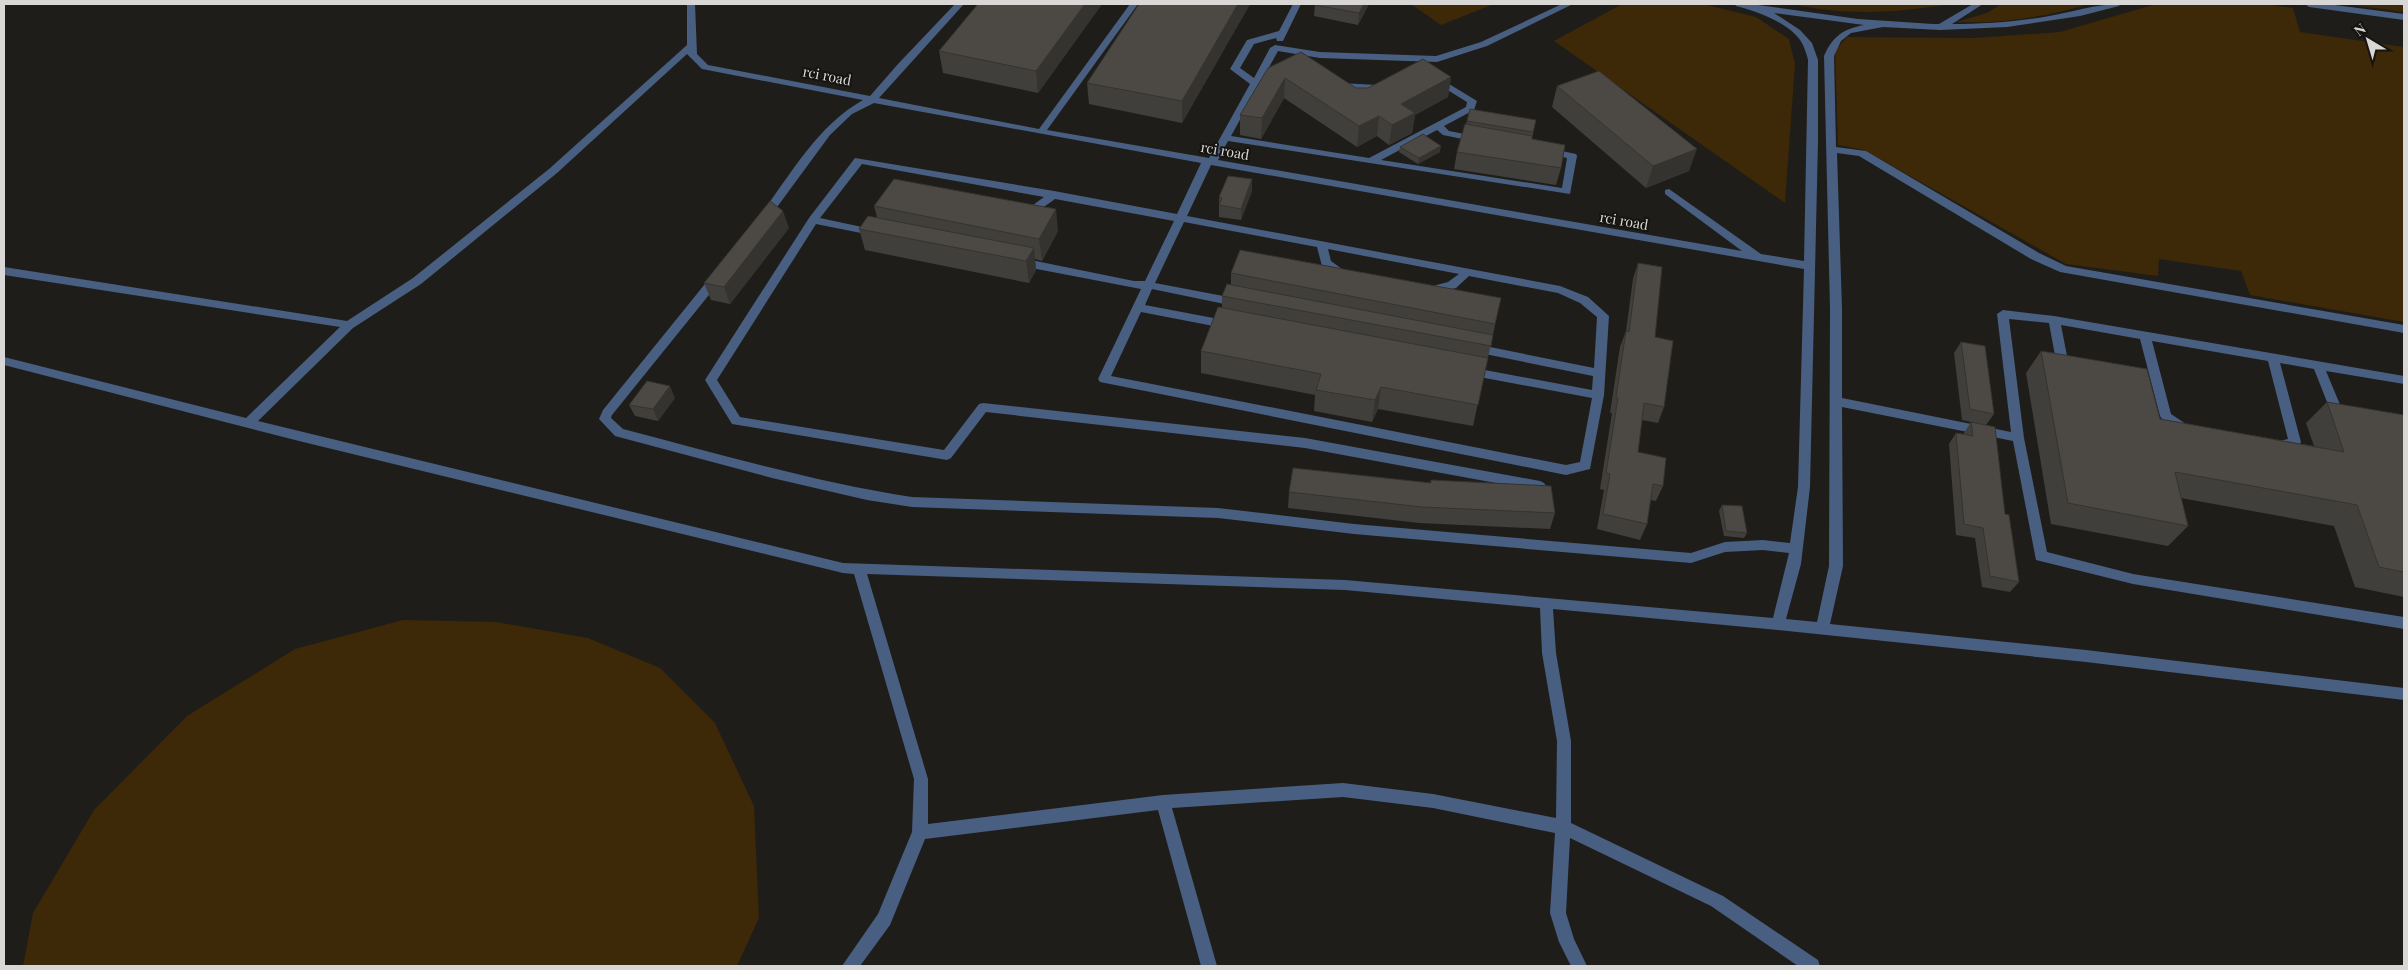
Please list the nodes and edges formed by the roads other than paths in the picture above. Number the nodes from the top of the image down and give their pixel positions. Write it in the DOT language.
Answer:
graph roads {
  1 [pos="691,4"];
  2 [pos="960,4"];
  3 [pos="1134,4"];
  4 [pos="1297,4"];
  5 [pos="1569,4"];
  6 [pos="1739,4"];
  7 [pos="1979,4"];
  8 [pos="2116,4"];
  9 [pos="2309,4"];
  10 [pos="1757,8"];
  11 [pos="2404,18"];
  12 [pos="1880,25"];
  13 [pos="1938,28"];
  14 [pos="1283,33"];
  15 [pos="691,46"];
  16 [pos="1276,48"];
  17 [pos="1289,49"];
  18 [pos="1437,59"];
  19 [pos="1309,65"];
  20 [pos="1330,80"];
  21 [pos="1396,80"];
  22 [pos="1256,84"];
  23 [pos="873,99"];
  24 [pos="1438,126"];
  25 [pos="1041,132"];
  26 [pos="1225,138"];
  27 [pos="1485,140"];
  28 [pos="1533,149"];
  29 [pos="1832,149"];
  30 [pos="1371,161"];
  31 [pos="1209,162"];
  32 [pos="936,173"];
  33 [pos="939,186"];
  34 [pos="1669,192"];
  35 [pos="1054,194"];
  36 [pos="1014,212"];
  37 [pos="1181,219"];
  38 [pos="813,220"];
  39 [pos="756,228"];
  40 [pos="891,236"];
  41 [pos="1322,246"];
  42 [pos="1760,258"];
  43 [pos="1008,260"];
  44 [pos="728,264"];
  45 [pos="1810,266"];
  46 [pos="4,272"];
  47 [pos="1467,272"];
  48 [pos="1358,278"];
  49 [pos="1149,285"];
  50 [pos="1424,290"];
  51 [pos="1247,304"];
  52 [pos="1138,308"];
  53 [pos="2054,320"];
  54 [pos="349,325"];
  55 [pos="1245,328"];
  56 [pos="2404,329"];
  57 [pos="2145,336"];
  58 [pos="1462,346"];
  59 [pos="2273,357"];
  60 [pos="2062,360"];
  61 [pos="4,361"];
  62 [pos="2318,365"];
  63 [pos="1461,369"];
  64 [pos="1600,373"];
  65 [pos="2404,380"];
  66 [pos="1598,395"];
  67 [pos="1836,402"];
  68 [pos="2336,407"];
  69 [pos="248,423"];
  70 [pos="2196,433"];
  71 [pos="2018,438"];
  72 [pos="2264,445"];
  73 [pos="1540,486"];
  74 [pos="1796,549"];
  75 [pos="860,570"];
  76 [pos="1546,603"];
  77 [pos="2404,622"];
  78 [pos="1778,624"];
  79 [pos="1822,629"];
  80 [pos="2404,694"];
  81 [pos="1163,802"];
  82 [pos="1563,827"];
  83 [pos="920,832"];
  84 [pos="850,966"];
  85 [pos="1210,966"];
  86 [pos="1579,966"];
  87 [pos="1812,966"];
  1 -- 15 [label="street"];
  2 -- 23 [label="street"];
  3 -- 25 [label="street"];
  4 -- 14 [label="street"];
  5 -- 18 [label="street"];
  6 -- 10 [label="street"];
  7 -- 13 [label="street"];
  8 -- 13 [label="street"];
  9 -- 11 [label="street"];
  10 -- 12 [label="street"];
  10 -- 45 [label="street"];
  12 -- 13 [label="street"];
  12 -- 29 [label="street"];
  14 -- 16 [label="street"];
  14 -- 22 [label="street"];
  15 -- 23 [label="street, rci road"];
  15 -- 54 [label="street"];
  16 -- 17 [label="street"];
  16 -- 22 [label="street"];
  17 -- 18 [label="street"];
  17 -- 19 [label="street"];
  18 -- 24 [label="street"];
  20 -- 21 [label="street"];
  22 -- 26 [label="street"];
  23 -- 25 [label="street, rci road"];
  23 -- 39 [label="street"];
  24 -- 27 [label="street"];
  24 -- 30 [label="street"];
  25 -- 31 [label="street, rci road"];
  26 -- 30 [label="street"];
  26 -- 31 [label="street"];
  28 -- 30 [label="street"];
  29 -- 56 [label="street"];
  29 -- 67 [label="street"];
  31 -- 37 [label="street"];
  31 -- 42 [label="street, rci road"];
  32 -- 33 [label="street"];
  32 -- 35 [label="street"];
  32 -- 38 [label="street"];
  34 -- 42 [label="street"];
  35 -- 36 [label="street"];
  35 -- 37 [label="street"];
  37 -- 41 [label="street"];
  37 -- 49 [label="street"];
  38 -- 40 [label="street"];
  38 -- 73 [label="street"];
  41 -- 47 [label="street"];
  41 -- 48 [label="street"];
  42 -- 45 [label="street, rci road"];
  43 -- 49 [label="street"];
  44 -- 74 [label="street"];
  45 -- 74 [label="street"];
  46 -- 54 [label="street"];
  47 -- 50 [label="street"];
  47 -- 64 [label="street"];
  49 -- 51 [label="street"];
  49 -- 52 [label="street"];
  52 -- 55 [label="street"];
  52 -- 66 [label="street"];
  53 -- 57 [label="street"];
  53 -- 60 [label="street"];
  53 -- 71 [label="street"];
  54 -- 69 [label="street"];
  57 -- 59 [label="street"];
  57 -- 70 [label="street"];
  58 -- 64 [label="street"];
  59 -- 62 [label="street"];
  59 -- 72 [label="street"];
  61 -- 69 [label="street"];
  62 -- 65 [label="street"];
  62 -- 68 [label="street"];
  63 -- 66 [label="street"];
  64 -- 66 [label="street"];
  67 -- 71 [label="street"];
  67 -- 79 [label="street"];
  69 -- 75 [label="street"];
  71 -- 77 [label="street"];
  74 -- 78 [label="street"];
  75 -- 76 [label="street"];
  75 -- 83 [label="street"];
  76 -- 78 [label="street"];
  76 -- 82 [label="street"];
  78 -- 79 [label="street"];
  79 -- 80 [label="street"];
  81 -- 82 [label="street"];
  81 -- 83 [label="street"];
  81 -- 85 [label="street"];
  82 -- 86 [label="street"];
  82 -- 87 [label="street"];
  83 -- 84 [label="street"];
}
